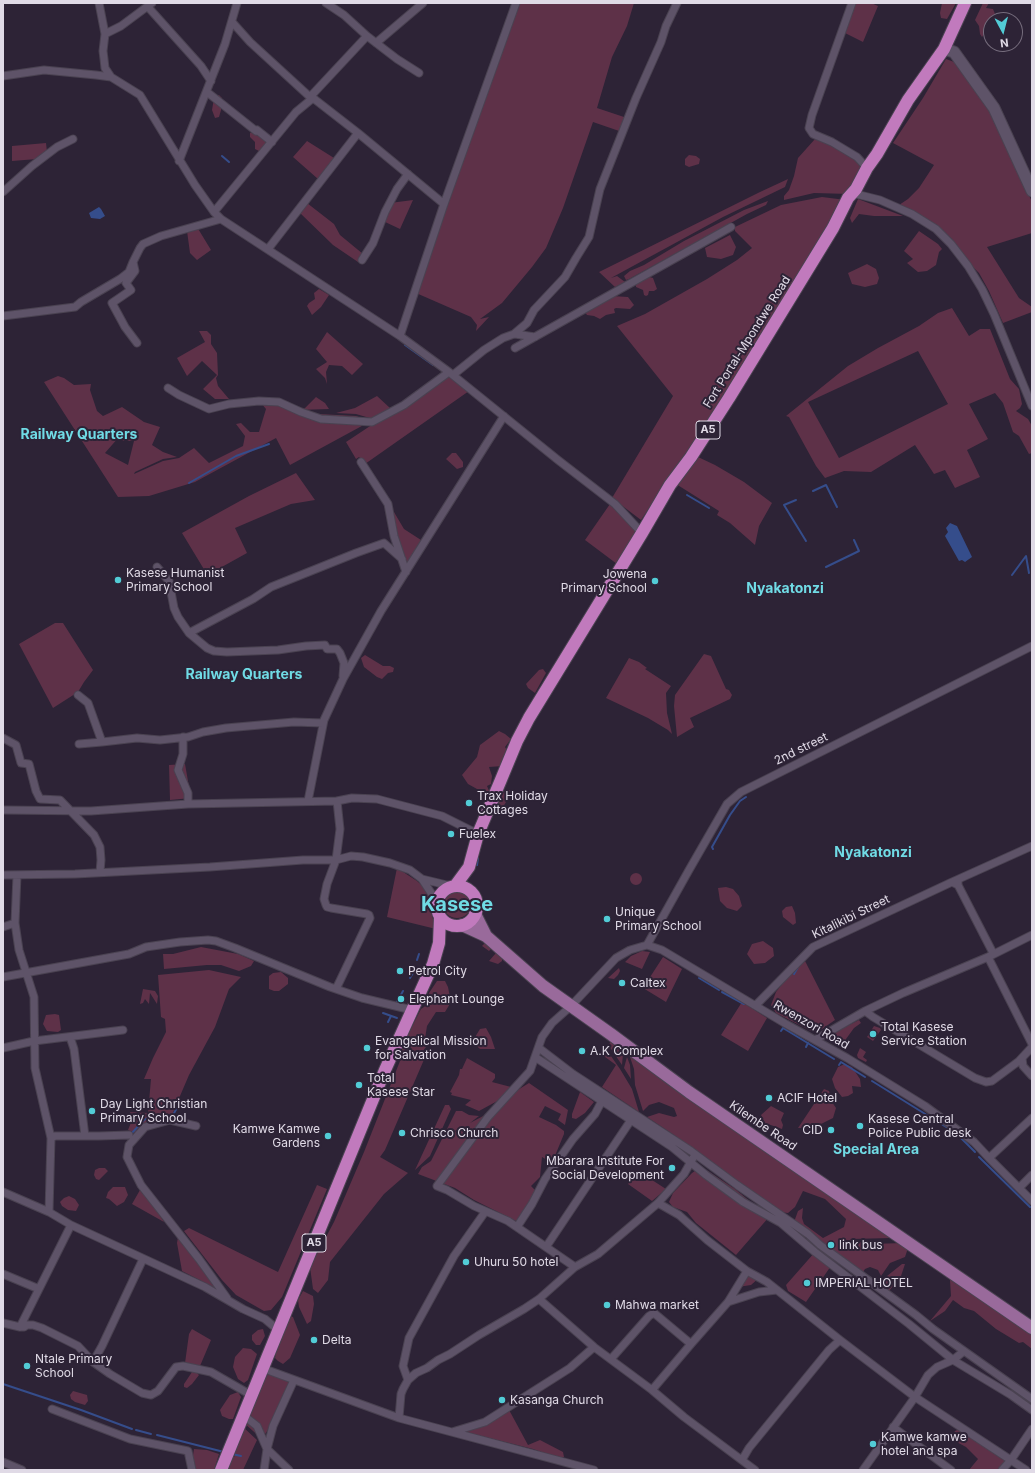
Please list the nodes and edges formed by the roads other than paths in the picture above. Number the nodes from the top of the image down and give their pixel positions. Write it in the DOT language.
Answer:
graph roads {
  1 [pos="99,3"];
  2 [pos="237,3"];
  3 [pos="326,3"];
  4 [pos="422,3"];
  5 [pos="516,3"];
  6 [pos="677,3"];
  7 [pos="852,3"];
  8 [pos="965,3"];
  9 [pos="150,5"];
  10 [pos="232,23"];
  11 [pos="105,34"];
  12 [pos="367,36"];
  13 [pos="376,43"];
  14 [pos="944,49"];
  15 [pos="419,73"];
  16 [pos="3,76"];
  17 [pos="111,78"];
  18 [pos="210,81"];
  19 [pos="207,92"];
  20 [pos="312,97"];
  21 [pos="358,133"];
  22 [pos="74,139"];
  23 [pos="272,142"];
  24 [pos="179,161"];
  25 [pos="867,168"];
  26 [pos="408,174"];
  27 [pos="1032,191"];
  28 [pos="3,192"];
  29 [pos="850,195"];
  30 [pos="444,204"];
  31 [pos="214,212"];
  32 [pos="221,219"];
  33 [pos="731,227"];
  34 [pos="268,249"];
  35 [pos="362,260"];
  36 [pos="133,262"];
  37 [pos="3,316"];
  38 [pos="515,334"];
  39 [pos="400,336"];
  40 [pos="535,336"];
  41 [pos="137,343"];
  42 [pos="515,348"];
  43 [pos="451,373"];
  44 [pos="168,388"];
  45 [pos="1032,406"];
  46 [pos="504,416"];
  47 [pos="361,462"];
  48 [pos="642,533"];
  49 [pos="402,559"];
  50 [pos="157,567"];
  51 [pos="406,572"];
  52 [pos="189,633"];
  53 [pos="1032,646"];
  54 [pos="343,679"];
  55 [pos="78,694"];
  56 [pos="323,723"];
  57 [pos="184,737"];
  58 [pos="3,738"];
  59 [pos="102,742"];
  60 [pos="79,744"];
  61 [pos="308,801"];
  62 [pos="338,802"];
  63 [pos="188,804"];
  64 [pos="3,810"];
  65 [pos="70,811"];
  66 [pos="478,834"];
  67 [pos="1032,846"];
  68 [pos="336,860"];
  69 [pos="469,867"];
  70 [pos="100,872"];
  71 [pos="3,875"];
  72 [pos="17,875"];
  73 [pos="422,879"];
  74 [pos="956,882"];
  75 [pos="453,886"];
  76 [pos="474,894"];
  77 [pos="437,902"];
  78 [pos="475,914"];
  79 [pos="440,917"];
  80 [pos="15,923"];
  81 [pos="459,926"];
  82 [pos="3,927"];
  83 [pos="1032,934"];
  84 [pos="486,936"];
  85 [pos="439,943"];
  86 [pos="647,945"];
  87 [pos="990,955"];
  88 [pos="27,973"];
  89 [pos="3,977"];
  90 [pos="336,988"];
  91 [pos="756,1005"];
  92 [pos="570,1006"];
  93 [pos="412,1010"];
  94 [pos="865,1011"];
  95 [pos="122,1030"];
  96 [pos="70,1037"];
  97 [pos="815,1040"];
  98 [pos="34,1041"];
  99 [pos="1032,1046"];
  100 [pos="3,1048"];
  101 [pos="539,1048"];
  102 [pos="535,1057"];
  103 [pos="1022,1058"];
  104 [pos="1015,1064"];
  105 [pos="1023,1066"];
  106 [pos="1032,1076"];
  107 [pos="604,1098"];
  108 [pos="1032,1118"];
  109 [pos="631,1120"];
  110 [pos="196,1126"];
  111 [pos="129,1135"];
  112 [pos="85,1136"];
  113 [pos="51,1138"];
  114 [pos="696,1155"];
  115 [pos="989,1158"];
  116 [pos="691,1162"];
  117 [pos="1032,1175"];
  118 [pos="1019,1188"];
  119 [pos="3,1192"];
  120 [pos="1032,1201"];
  121 [pos="658,1203"];
  122 [pos="49,1212"];
  123 [pos="485,1212"];
  124 [pos="71,1226"];
  125 [pos="517,1227"];
  126 [pos="546,1247"];
  127 [pos="143,1259"];
  128 [pos="575,1267"];
  129 [pos="747,1271"];
  130 [pos="3,1274"];
  131 [pos="39,1289"];
  132 [pos="777,1290"];
  133 [pos="539,1299"];
  134 [pos="228,1300"];
  135 [pos="728,1302"];
  136 [pos="3,1323"];
  137 [pos="20,1327"];
  138 [pos="1032,1328"];
  139 [pos="278,1330"];
  140 [pos="840,1340"];
  141 [pos="691,1344"];
  142 [pos="594,1347"];
  143 [pos="964,1352"];
  144 [pos="611,1359"];
  145 [pos="953,1360"];
  146 [pos="93,1362"];
  147 [pos="262,1368"];
  148 [pos="294,1380"];
  149 [pos="408,1380"];
  150 [pos="652,1390"];
  151 [pos="251,1395"];
  152 [pos="915,1397"];
  153 [pos="1032,1399"];
  154 [pos="52,1409"];
  155 [pos="1032,1410"];
  156 [pos="243,1415"];
  157 [pos="399,1418"];
  158 [pos="893,1427"];
  159 [pos="1032,1429"];
  160 [pos="452,1432"];
  161 [pos="267,1449"];
  162 [pos="742,1460"];
  163 [pos="1011,1460"];
  164 [pos="3,1462"];
  165 [pos="22,1470"];
  166 [pos="192,1470"];
  167 [pos="221,1470"];
  168 [pos="264,1470"];
  169 [pos="289,1470"];
  170 [pos="594,1470"];
  171 [pos="755,1470"];
  172 [pos="863,1470"];
  173 [pos="952,1470"];
  174 [pos="1002,1470"];
  175 [pos="1026,1470"];
  1 -- 11 [label="street"];
  2 -- 10 [label="street"];
  3 -- 12 [label="street"];
  4 -- 13 [label="street"];
  5 -- 30 [label="street"];
  6 -- 38 [label="street"];
  7 -- 25 [label="street"];
  8 -- 14 [label="highway, Fort Portal-Mpondwe Road / A5"];
  9 -- 11 [label="street"];
  9 -- 18 [label="street"];
  10 -- 18 [label="street"];
  10 -- 20 [label="street"];
  11 -- 17 [label="street"];
  12 -- 13 [label="street"];
  12 -- 20 [label="street"];
  13 -- 15 [label="street"];
  14 -- 25 [label="highway, Fort Portal-Mpondwe Road / A5"];
  14 -- 27 [label="street"];
  16 -- 17 [label="street"];
  17 -- 24 [label="street"];
  18 -- 19 [label="street"];
  19 -- 23 [label="street"];
  19 -- 24 [label="street"];
  20 -- 21 [label="street"];
  20 -- 23 [label="street"];
  21 -- 26 [label="street"];
  21 -- 34 [label="street"];
  22 -- 28 [label="street"];
  23 -- 31 [label="street"];
  24 -- 31 [label="street"];
  25 -- 29 [label="highway, Fort Portal-Mpondwe Road / A5"];
  26 -- 30 [label="street"];
  26 -- 35 [label="street"];
  29 -- 45 [label="street"];
  29 -- 48 [label="highway, Fort Portal-Mpondwe Road / A5"];
  30 -- 39 [label="street"];
  31 -- 32 [label="street"];
  32 -- 34 [label="street"];
  32 -- 36 [label="street"];
  33 -- 40 [label="street"];
  34 -- 39 [label="street"];
  36 -- 37 [label="street"];
  36 -- 41 [label="street"];
  38 -- 40 [label="street"];
  38 -- 43 [label="street"];
  39 -- 43 [label="street"];
  40 -- 42 [label="street"];
  43 -- 44 [label="street"];
  43 -- 46 [label="street"];
  46 -- 48 [label="street"];
  46 -- 51 [label="street"];
  47 -- 49 [label="street"];
  48 -- 66 [label="highway, Fort Portal-Mpondwe Road / A5"];
  49 -- 51 [label="street"];
  49 -- 52 [label="street"];
  50 -- 52 [label="street"];
  51 -- 54 [label="street"];
  52 -- 54 [label="street"];
  53 -- 86 [label="street, 2nd street"];
  54 -- 56 [label="street"];
  55 -- 59 [label="street"];
  56 -- 57 [label="street"];
  56 -- 61 [label="street"];
  57 -- 59 [label="street"];
  57 -- 63 [label="street"];
  58 -- 65 [label="street"];
  59 -- 60 [label="street"];
  61 -- 62 [label="street"];
  61 -- 63 [label="street"];
  62 -- 66 [label="street"];
  62 -- 68 [label="street"];
  63 -- 65 [label="street"];
  64 -- 65 [label="street"];
  65 -- 70 [label="street"];
  66 -- 69 [label="highway, Fort Portal-Mpondwe Road / A5"];
  67 -- 74 [label="street, Kitalikibi Street"];
  68 -- 70 [label="street"];
  68 -- 73 [label="street"];
  68 -- 90 [label="street"];
  69 -- 75 [label="highway, Fort Portal-Mpondwe Road / A5"];
  69 -- 76 [label="highway, Fort Portal-Mpondwe Road / A5"];
  70 -- 72 [label="street"];
  71 -- 72 [label="street"];
  72 -- 80 [label="street"];
  73 -- 75 [label="street"];
  73 -- 77 [label="street"];
  74 -- 87 [label="street"];
  74 -- 91 [label="street, Kitalikibi Street"];
  75 -- 76 [label="highway"];
  75 -- 77 [label="highway, A5"];
  76 -- 78 [label="highway, Kilembe Road / A5"];
  77 -- 79 [label="highway, A5"];
  78 -- 81 [label="highway, A5"];
  78 -- 84 [label="main road, Kilembe Road"];
  79 -- 81 [label="highway, Kilembe Road"];
  79 -- 85 [label="highway, A5 / A5"];
  80 -- 82 [label="street"];
  80 -- 88 [label="street"];
  81 -- 84 [label="main road, Kilembe Road"];
  81 -- 85 [label="highway, A5 / A5"];
  83 -- 87 [label="street"];
  84 -- 92 [label="main road, Kilembe Road"];
  85 -- 93 [label="highway, A5 / A5"];
  86 -- 91 [label="street, Rwenzori Road"];
  86 -- 92 [label="street"];
  87 -- 94 [label="street"];
  87 -- 99 [label="street"];
  88 -- 89 [label="street"];
  88 -- 90 [label="street"];
  88 -- 98 [label="street"];
  90 -- 93 [label="street"];
  91 -- 97 [label="street, Rwenzori Road"];
  92 -- 101 [label="street"];
  92 -- 138 [label="main road, Kilembe Road"];
  93 -- 139 [label="highway, A5 / A5"];
  94 -- 97 [label="street"];
  94 -- 104 [label="street"];
  95 -- 96 [label="street"];
  96 -- 98 [label="street"];
  96 -- 112 [label="street"];
  97 -- 115 [label="street, Rwenzori Road"];
  98 -- 100 [label="street"];
  98 -- 113 [label="street"];
  99 -- 103 [label="street"];
  101 -- 102 [label="street"];
  101 -- 107 [label="street"];
  102 -- 107 [label="street"];
  102 -- 123 [label="street"];
  103 -- 104 [label="street"];
  103 -- 105 [label="street"];
  104 -- 105 [label="street"];
  105 -- 106 [label="street"];
  107 -- 109 [label="street"];
  107 -- 114 [label="street"];
  107 -- 125 [label="street"];
  108 -- 115 [label="street"];
  109 -- 116 [label="street"];
  109 -- 126 [label="street"];
  110 -- 134 [label="street"];
  111 -- 112 [label="street"];
  112 -- 113 [label="street"];
  113 -- 122 [label="street"];
  114 -- 116 [label="street"];
  114 -- 143 [label="street"];
  115 -- 118 [label="street, Rwenzori Road"];
  116 -- 121 [label="street"];
  116 -- 145 [label="street"];
  117 -- 118 [label="street"];
  118 -- 120 [label="street, Rwenzori Road"];
  119 -- 122 [label="street"];
  121 -- 128 [label="street"];
  121 -- 129 [label="street"];
  122 -- 124 [label="street"];
  123 -- 125 [label="street"];
  123 -- 149 [label="street"];
  124 -- 127 [label="street"];
  124 -- 131 [label="street"];
  125 -- 126 [label="street"];
  126 -- 128 [label="street"];
  127 -- 134 [label="street"];
  127 -- 146 [label="street"];
  128 -- 133 [label="street"];
  129 -- 132 [label="street"];
  129 -- 135 [label="street"];
  130 -- 131 [label="street"];
  131 -- 137 [label="street"];
  132 -- 135 [label="street"];
  132 -- 140 [label="street"];
  133 -- 142 [label="street"];
  133 -- 149 [label="street"];
  134 -- 139 [label="street"];
  135 -- 141 [label="street"];
  136 -- 137 [label="street"];
  137 -- 146 [label="street"];
  139 -- 147 [label="highway, A5 / A5"];
  140 -- 152 [label="street"];
  140 -- 162 [label="street"];
  141 -- 144 [label="street"];
  141 -- 150 [label="street"];
  142 -- 144 [label="street"];
  142 -- 160 [label="street"];
  143 -- 145 [label="street"];
  143 -- 153 [label="street"];
  144 -- 150 [label="street"];
  145 -- 152 [label="street"];
  145 -- 155 [label="street"];
  146 -- 151 [label="street"];
  147 -- 148 [label="street"];
  147 -- 151 [label="highway, A5 / A5"];
  148 -- 157 [label="street"];
  148 -- 161 [label="street"];
  149 -- 157 [label="street"];
  150 -- 162 [label="street"];
  151 -- 156 [label="highway, A5 / A5"];
  152 -- 158 [label="street"];
  152 -- 163 [label="street"];
  154 -- 166 [label="street"];
  156 -- 161 [label="street"];
  156 -- 167 [label="highway, A5 / A5"];
  157 -- 160 [label="street"];
  158 -- 172 [label="street"];
  158 -- 173 [label="street"];
  159 -- 163 [label="street"];
  160 -- 170 [label="street"];
  161 -- 168 [label="street"];
  161 -- 169 [label="street"];
  162 -- 171 [label="street"];
  163 -- 174 [label="street"];
  163 -- 175 [label="street"];
  164 -- 165 [label="street"];
}
